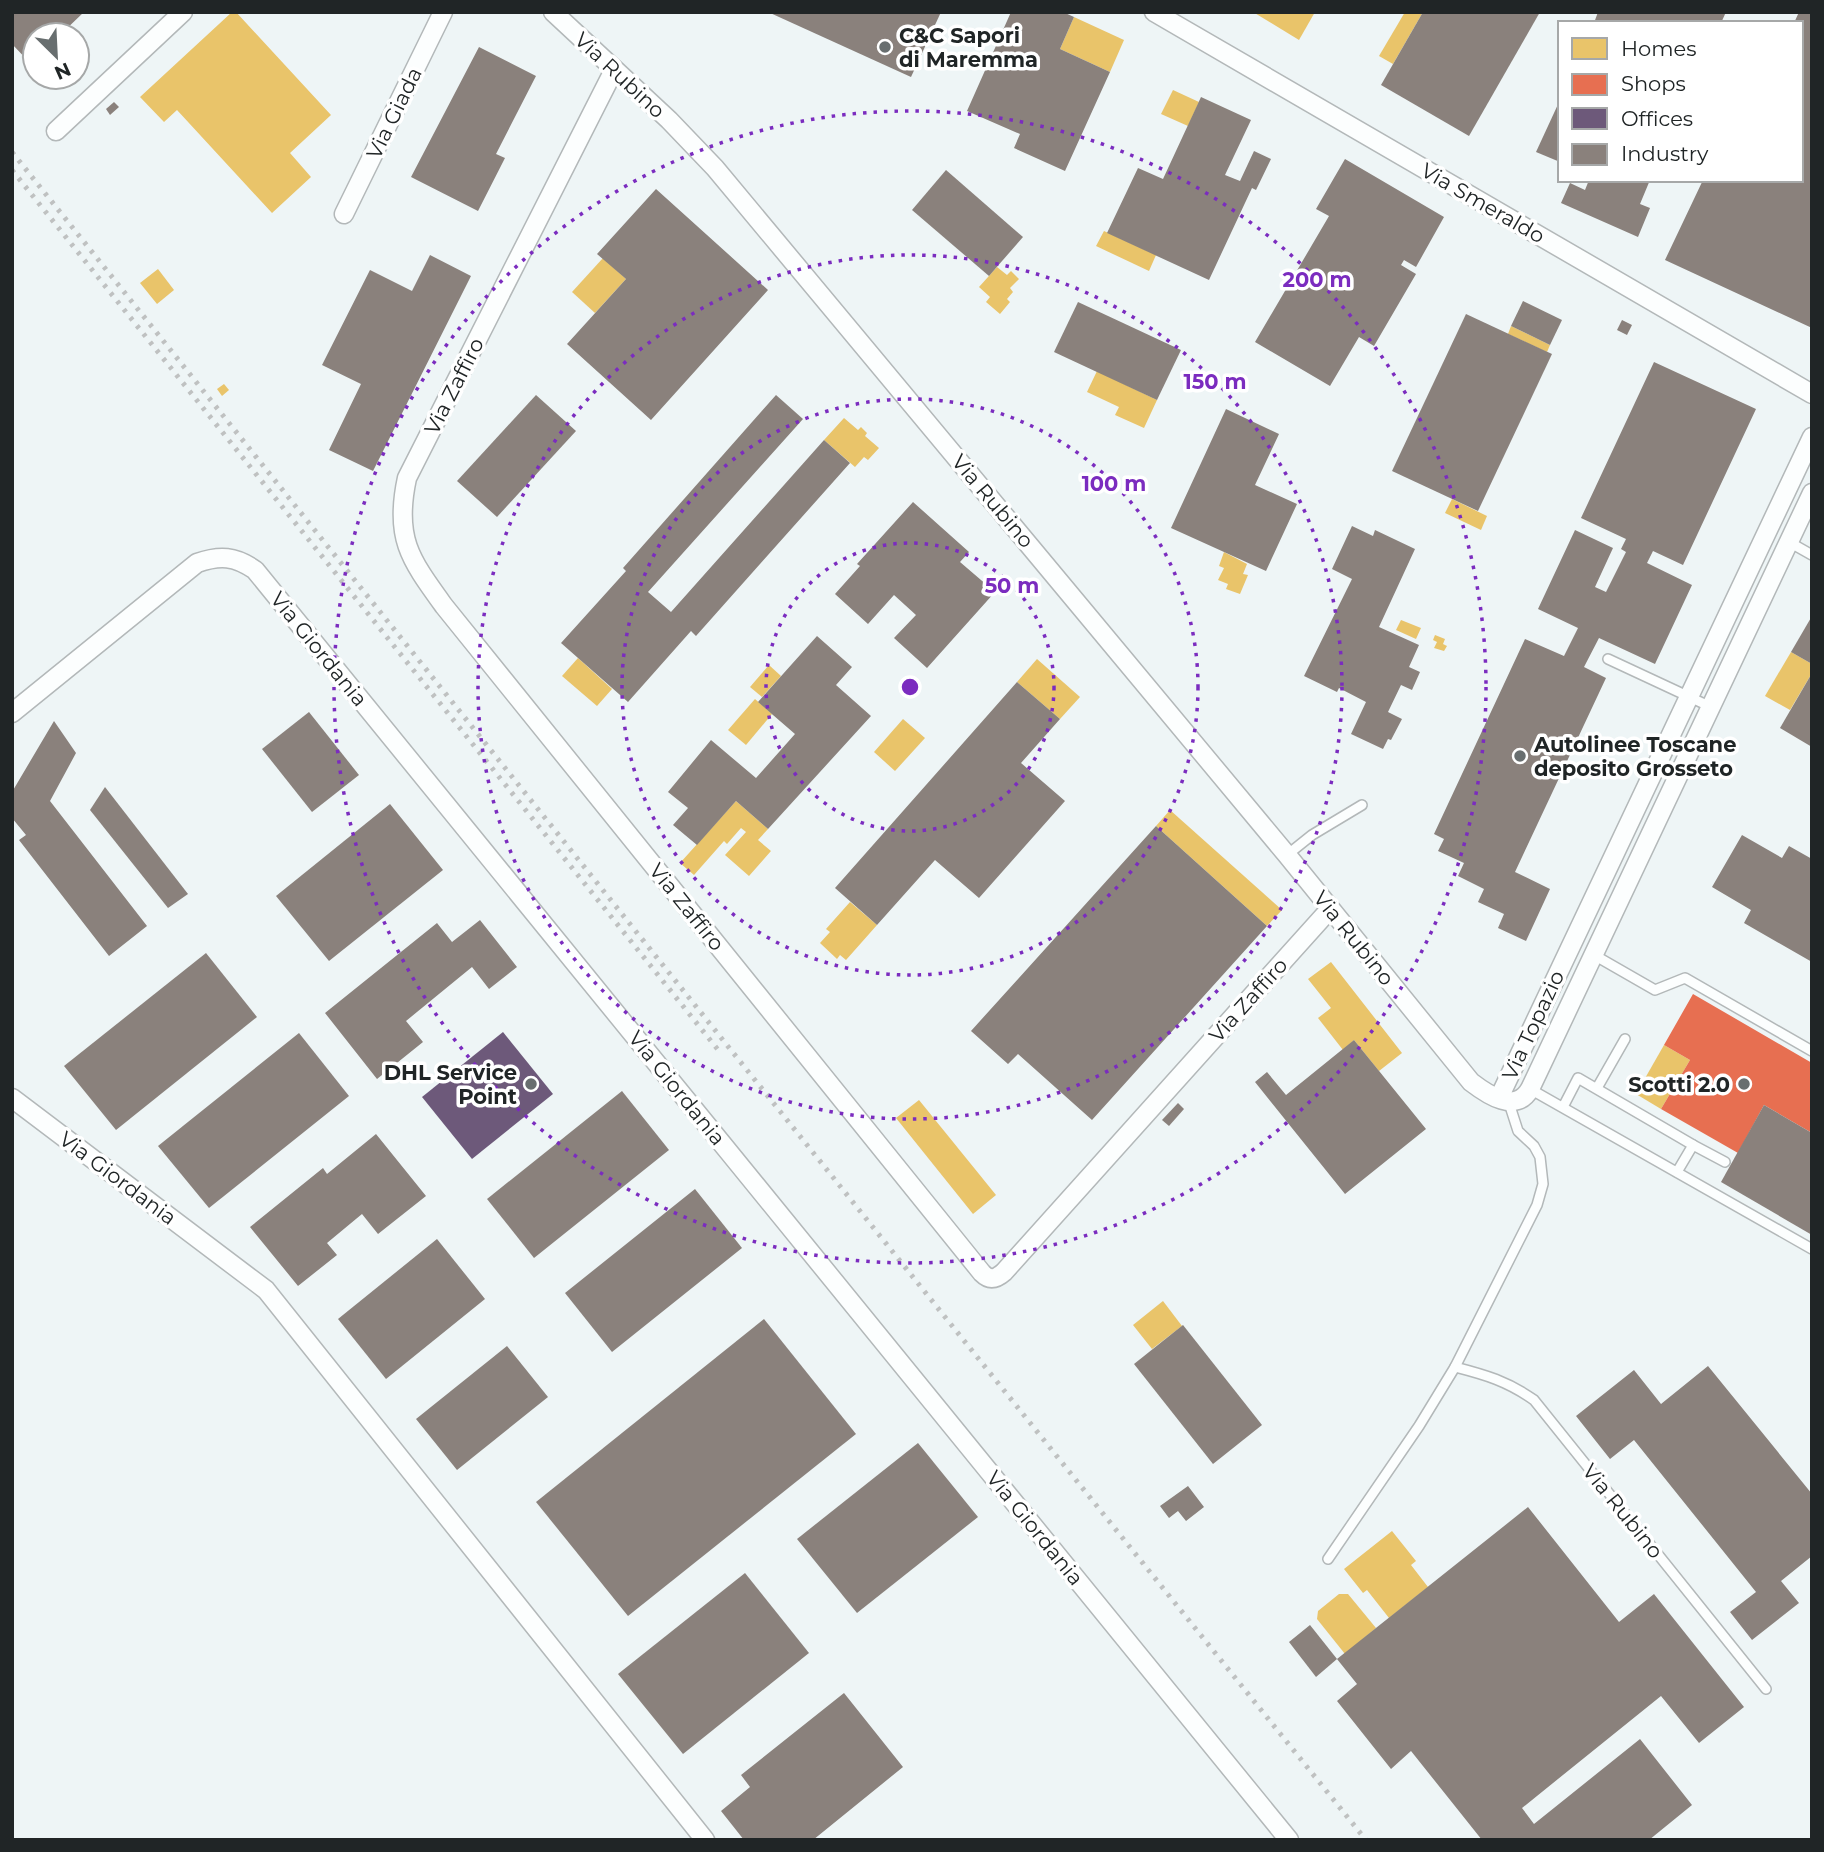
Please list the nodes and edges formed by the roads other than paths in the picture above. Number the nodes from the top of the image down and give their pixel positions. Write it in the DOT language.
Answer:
graph roads {
  1 [pos="183,12"];
  2 [pos="443,12"];
  3 [pos="553,12"];
  4 [pos="1154,12"];
  5 [pos="614,70"];
  6 [pos="56,131"];
  7 [pos="344,214"];
  8 [pos="1812,394"];
  9 [pos="1812,437"];
  10 [pos="1812,493"];
  11 [pos="1789,542"];
  12 [pos="1812,555"];
  13 [pos="1608,659"];
  14 [pos="1688,696"];
  15 [pos="1711,707"];
  16 [pos="12,713"];
  17 [pos="1362,804"];
  18 [pos="1287,855"];
  19 [pos="1330,909"];
  20 [pos="1594,955"];
  21 [pos="1625,1039"];
  22 [pos="1812,1051"];
  23 [pos="1597,1088"];
  24 [pos="1531,1089"];
  25 [pos="12,1098"];
  26 [pos="1504,1100"];
  27 [pos="1563,1107"];
  28 [pos="1693,1145"];
  29 [pos="1725,1162"];
  30 [pos="1677,1172"];
  31 [pos="1812,1249"];
  32 [pos="1455,1367"];
  33 [pos="1328,1559"];
  34 [pos="1766,1689"];
  35 [pos="705,1840"];
  36 [pos="1289,1840"];
  1 -- 6 [label="street"];
  2 -- 7 [label="street, Via Giada"];
  3 -- 5 [label="street, Via Rubino"];
  4 -- 8 [label="street, Via Smeraldo"];
  5 -- 18 [label="street, Via Rubino"];
  5 -- 19 [label="street, Via Zaffiro"];
  9 -- 14 [label="street, Via Topazio"];
  10 -- 11 [label="street, Via Topazio"];
  11 -- 12 [label="lane"];
  11 -- 15 [label="street, Via Topazio"];
  13 -- 14 [label="lane"];
  14 -- 15 [label="lane"];
  14 -- 26 [label="street, Via Topazio"];
  15 -- 20 [label="street, Via Topazio"];
  16 -- 36 [label="street, Via Giordania"];
  17 -- 18 [label="lane"];
  18 -- 19 [label="street, Via Rubino"];
  19 -- 26 [label="street, Via Rubino"];
  20 -- 22 [label="lane"];
  20 -- 24 [label="street, Via Topazio"];
  21 -- 23 [label="lane"];
  23 -- 27 [label="lane"];
  23 -- 28 [label="lane"];
  24 -- 26 [label="street, Via Topazio"];
  24 -- 27 [label="lane"];
  25 -- 35 [label="street, Via Giordania"];
  26 -- 32 [label="lane"];
  27 -- 30 [label="lane"];
  28 -- 29 [label="lane"];
  28 -- 30 [label="lane"];
  30 -- 31 [label="lane"];
  32 -- 33 [label="lane"];
  32 -- 34 [label="lane, Via Rubino"];
}
